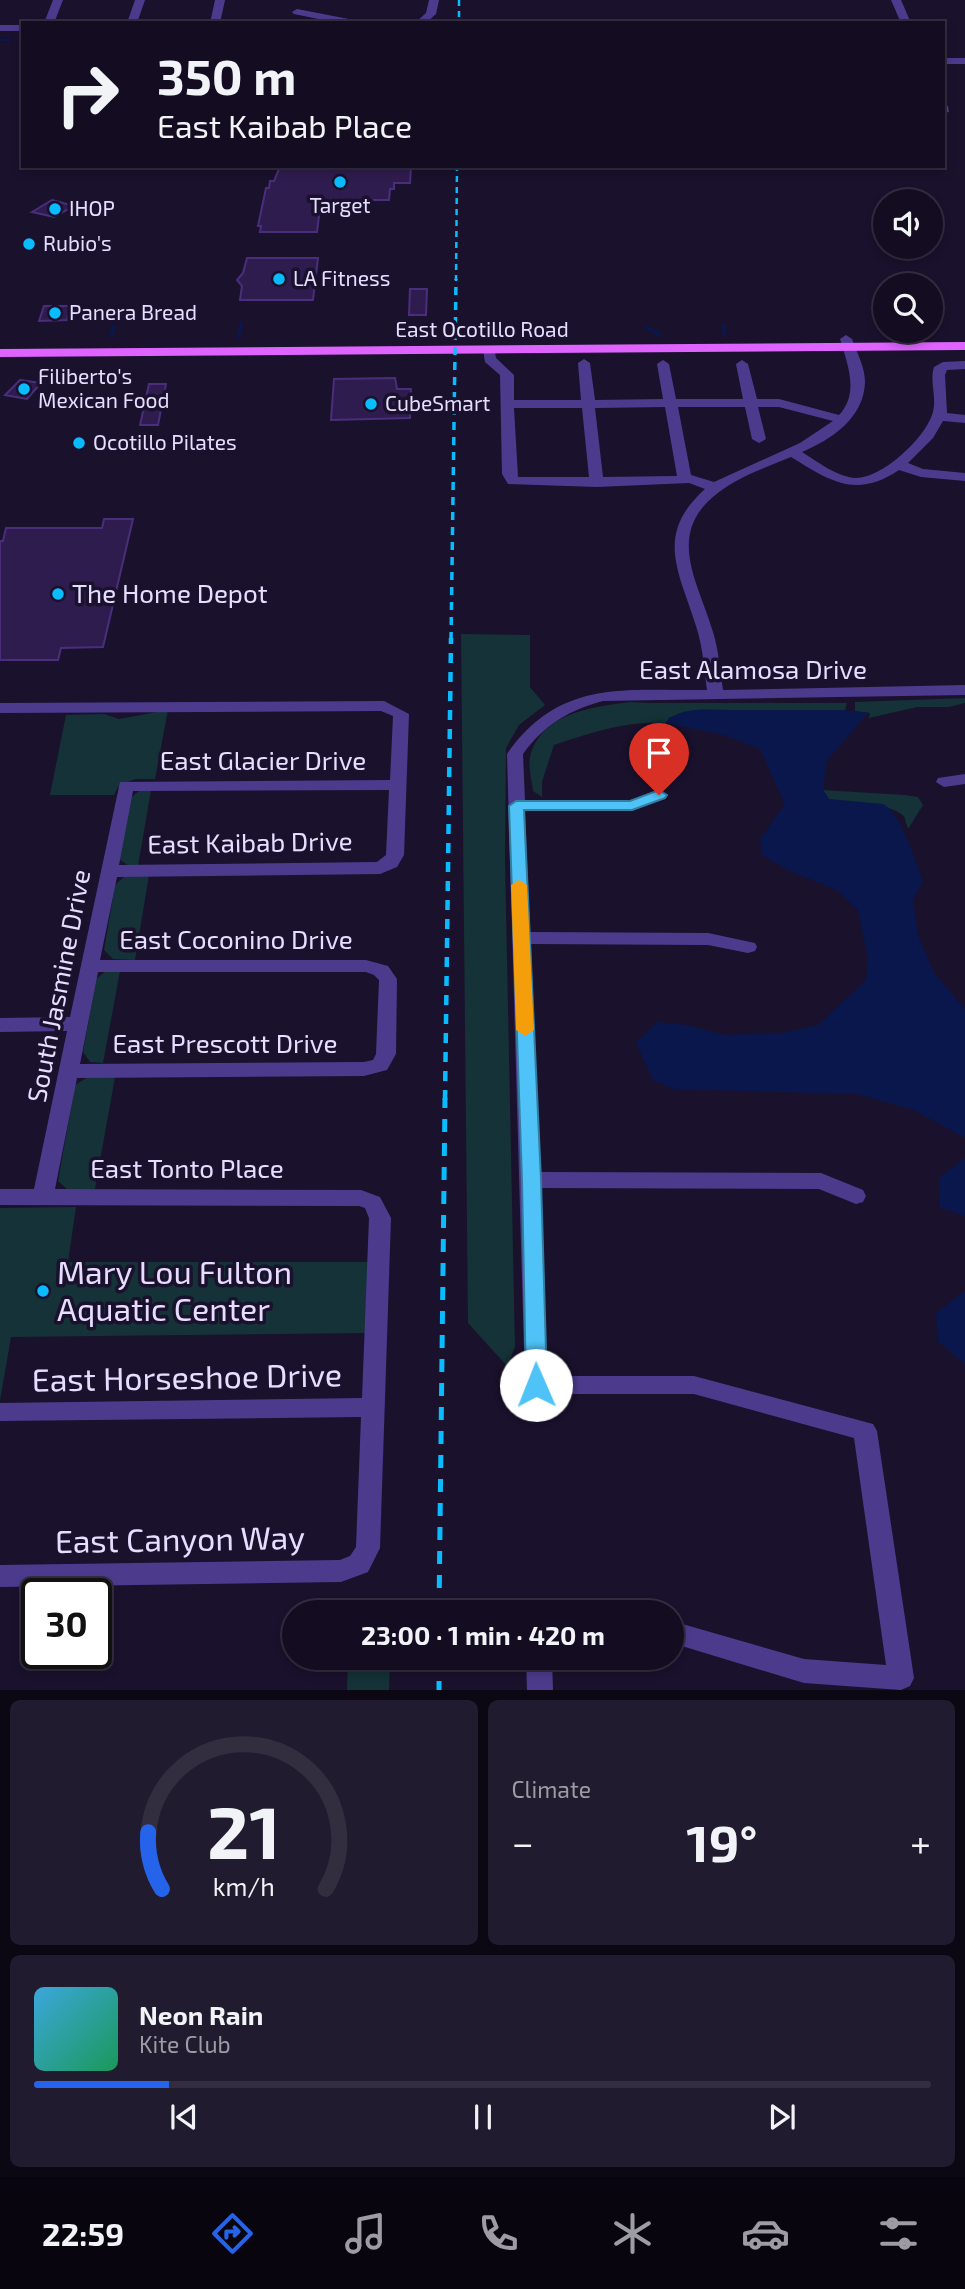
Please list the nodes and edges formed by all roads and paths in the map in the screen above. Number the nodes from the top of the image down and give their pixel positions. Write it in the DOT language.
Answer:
graph roads {
  1 [pos="58,0"];
  2 [pos="140,0"];
  3 [pos="220,0"];
  4 [pos="434,0"];
  5 [pos="896,0"];
  6 [pos="301,1"];
  7 [pos="50,21"];
  8 [pos="133,21"];
  9 [pos="215,21"];
  10 [pos="337,21"];
  11 [pos="422,21"];
  12 [pos="905,21"];
  13 [pos="0,29"];
  14 [pos="21,29"];
  15 [pos="945,61"];
  16 [pos="965,61"];
  17 [pos="965,338"];
  18 [pos="847,343"];
  19 [pos="0,345"];
  20 [pos="965,346"];
  21 [pos="84,348"];
  22 [pos="489,349"];
  23 [pos="0,353"];
  24 [pos="584,363"];
  25 [pos="663,364"];
  26 [pos="742,364"];
  27 [pos="965,365"];
  28 [pos="750,402"];
  29 [pos="670,403"];
  30 [pos="506,404"];
  31 [pos="589,404"];
  32 [pos="939,416"];
  33 [pos="965,419"];
  34 [pos="844,420"];
  35 [pos="759,439"];
  36 [pos="791,451"];
  37 [pos="897,464"];
  38 [pos="965,477"];
  39 [pos="685,479"];
  40 [pos="597,483"];
  41 [pos="717,488"];
  42 [pos="965,690"];
  43 [pos="716,694"];
  44 [pos="0,708"];
  45 [pos="965,779"];
  46 [pos="944,782"];
  47 [pos="399,785"];
  48 [pos="126,786"];
  49 [pos="659,795"];
  50 [pos="516,806"];
  51 [pos="108,871"];
  52 [pos="521,937"];
  53 [pos="748,947"];
  54 [pos="90,965"];
  55 [pos="77,1024"];
  56 [pos="0,1025"];
  57 [pos="380,1065"];
  58 [pos="69,1071"];
  59 [pos="531,1180"];
  60 [pos="856,1196"];
  61 [pos="0,1197"];
  62 [pos="43,1197"];
  63 [pos="374,1407"];
  64 [pos="0,1412"];
  65 [pos="0,1576"];
  66 [pos="684,1636"];
  67 [pos="539,1670"];
  68 [pos="540,1690"];
  1 -- 7 [label="street"];
  2 -- 8 [label="street"];
  3 -- 9 [label="street"];
  4 -- 11 [label="street"];
  5 -- 12 [label="street"];
  6 -- 10 [label="street"];
  13 -- 14 [label="street"];
  15 -- 16 [label="street"];
  17 -- 18 [label="main road, East Ocotillo Road"];
  18 -- 20 [label="main road, East Ocotillo Road"];
  18 -- 21 [label="main road, East Ocotillo Road"];
  18 -- 22 [label="main road, East Ocotillo Road"];
  18 -- 34 [label="street"];
  19 -- 21 [label="main road, East Ocotillo Road"];
  21 -- 22 [label="main road, East Ocotillo Road"];
  21 -- 23 [label="main road, East Ocotillo Road"];
  22 -- 30 [label="street"];
  24 -- 31 [label="street"];
  25 -- 29 [label="street"];
  26 -- 28 [label="street"];
  27 -- 32 [label="street"];
  28 -- 29 [label="street"];
  28 -- 34 [label="street"];
  28 -- 35 [label="street"];
  29 -- 31 [label="street"];
  29 -- 39 [label="street"];
  30 -- 31 [label="street"];
  30 -- 40 [label="street"];
  31 -- 40 [label="street"];
  32 -- 33 [label="street"];
  32 -- 37 [label="street"];
  34 -- 36 [label="street"];
  36 -- 37 [label="street"];
  36 -- 41 [label="street"];
  37 -- 38 [label="street"];
  39 -- 40 [label="street"];
  39 -- 41 [label="street"];
  41 -- 43 [label="street"];
  42 -- 43 [label="street, East Alamosa Drive"];
  43 -- 50 [label="street, East Alamosa Drive"];
  44 -- 47 [label="street"];
  45 -- 46 [label="street"];
  47 -- 48 [label="street, East Glacier Drive"];
  47 -- 51 [label="street, East Kaibab Drive"];
  48 -- 51 [label="street, South Jasmine Drive"];
  49 -- 50 [label="street"];
  50 -- 52 [label="street"];
  51 -- 54 [label="street, South Jasmine Drive"];
  52 -- 53 [label="street"];
  52 -- 59 [label="street"];
  54 -- 55 [label="street, South Jasmine Drive"];
  54 -- 57 [label="street, East Coconino Drive"];
  55 -- 56 [label="street, East Prescott Drive"];
  55 -- 58 [label="street, South Jasmine Drive"];
  57 -- 58 [label="street, East Prescott Drive"];
  58 -- 62 [label="street, South Jasmine Drive"];
  59 -- 60 [label="street"];
  59 -- 66 [label="street"];
  61 -- 62 [label="street, East Tonto Place"];
  62 -- 63 [label="street, East Tonto Place"];
  63 -- 64 [label="street, East Horseshoe Drive"];
  63 -- 65 [label="street, East Canyon Way"];
  67 -- 68 [label="street"];
}
